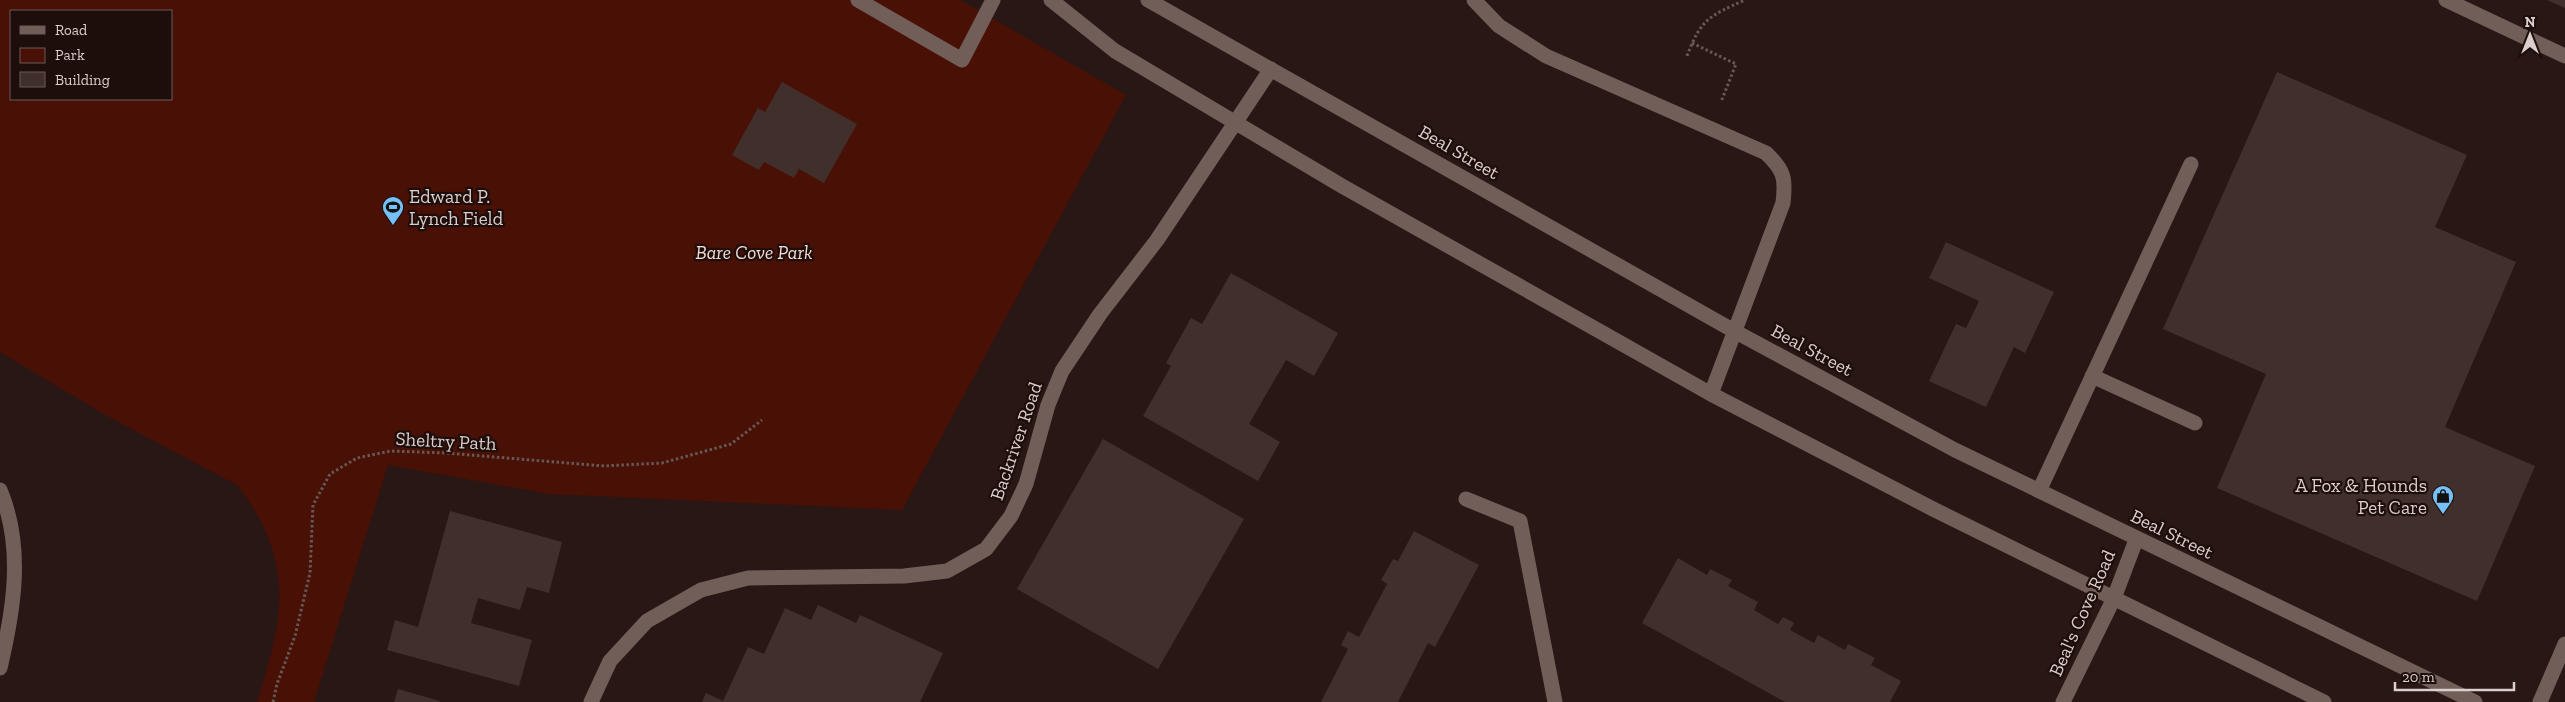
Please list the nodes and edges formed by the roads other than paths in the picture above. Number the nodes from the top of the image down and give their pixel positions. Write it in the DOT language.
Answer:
graph roads {
  1 [pos="858,0"];
  2 [pos="993,0"];
  3 [pos="1051,0"];
  4 [pos="1148,0"];
  5 [pos="1474,0"];
  6 [pos="2446,0"];
  7 [pos="2565,56"];
  8 [pos="1271,69"];
  9 [pos="1235,122"];
  10 [pos="2191,164"];
  11 [pos="1736,332"];
  12 [pos="2092,376"];
  13 [pos="1711,394"];
  14 [pos="2195,423"];
  15 [pos="0,490"];
  16 [pos="2038,491"];
  17 [pos="1466,499"];
  18 [pos="2136,540"];
  19 [pos="2114,598"];
  20 [pos="2565,644"];
  21 [pos="0,668"];
  22 [pos="591,702"];
  23 [pos="1555,702"];
  24 [pos="2063,702"];
  25 [pos="2324,702"];
  26 [pos="2475,702"];
  27 [pos="2540,702"];
  1 -- 2 [label="street"];
  3 -- 9 [label="street"];
  4 -- 8 [label="street, Beal Street"];
  5 -- 11 [label="street"];
  6 -- 7 [label="street"];
  8 -- 9 [label="street, Backriver Road"];
  8 -- 11 [label="street, Beal Street"];
  9 -- 13 [label="street"];
  9 -- 22 [label="street, Backriver Road"];
  10 -- 12 [label="street"];
  11 -- 13 [label="street"];
  11 -- 16 [label="street, Beal Street"];
  12 -- 14 [label="street"];
  12 -- 16 [label="street"];
  13 -- 19 [label="street"];
  15 -- 21 [label="street"];
  16 -- 18 [label="street, Beal Street"];
  17 -- 23 [label="street"];
  18 -- 19 [label="street, Beal's Cove Road"];
  18 -- 26 [label="street, Beal Street"];
  19 -- 24 [label="street, Beal's Cove Road"];
  19 -- 25 [label="street"];
  20 -- 27 [label="street"];
}
